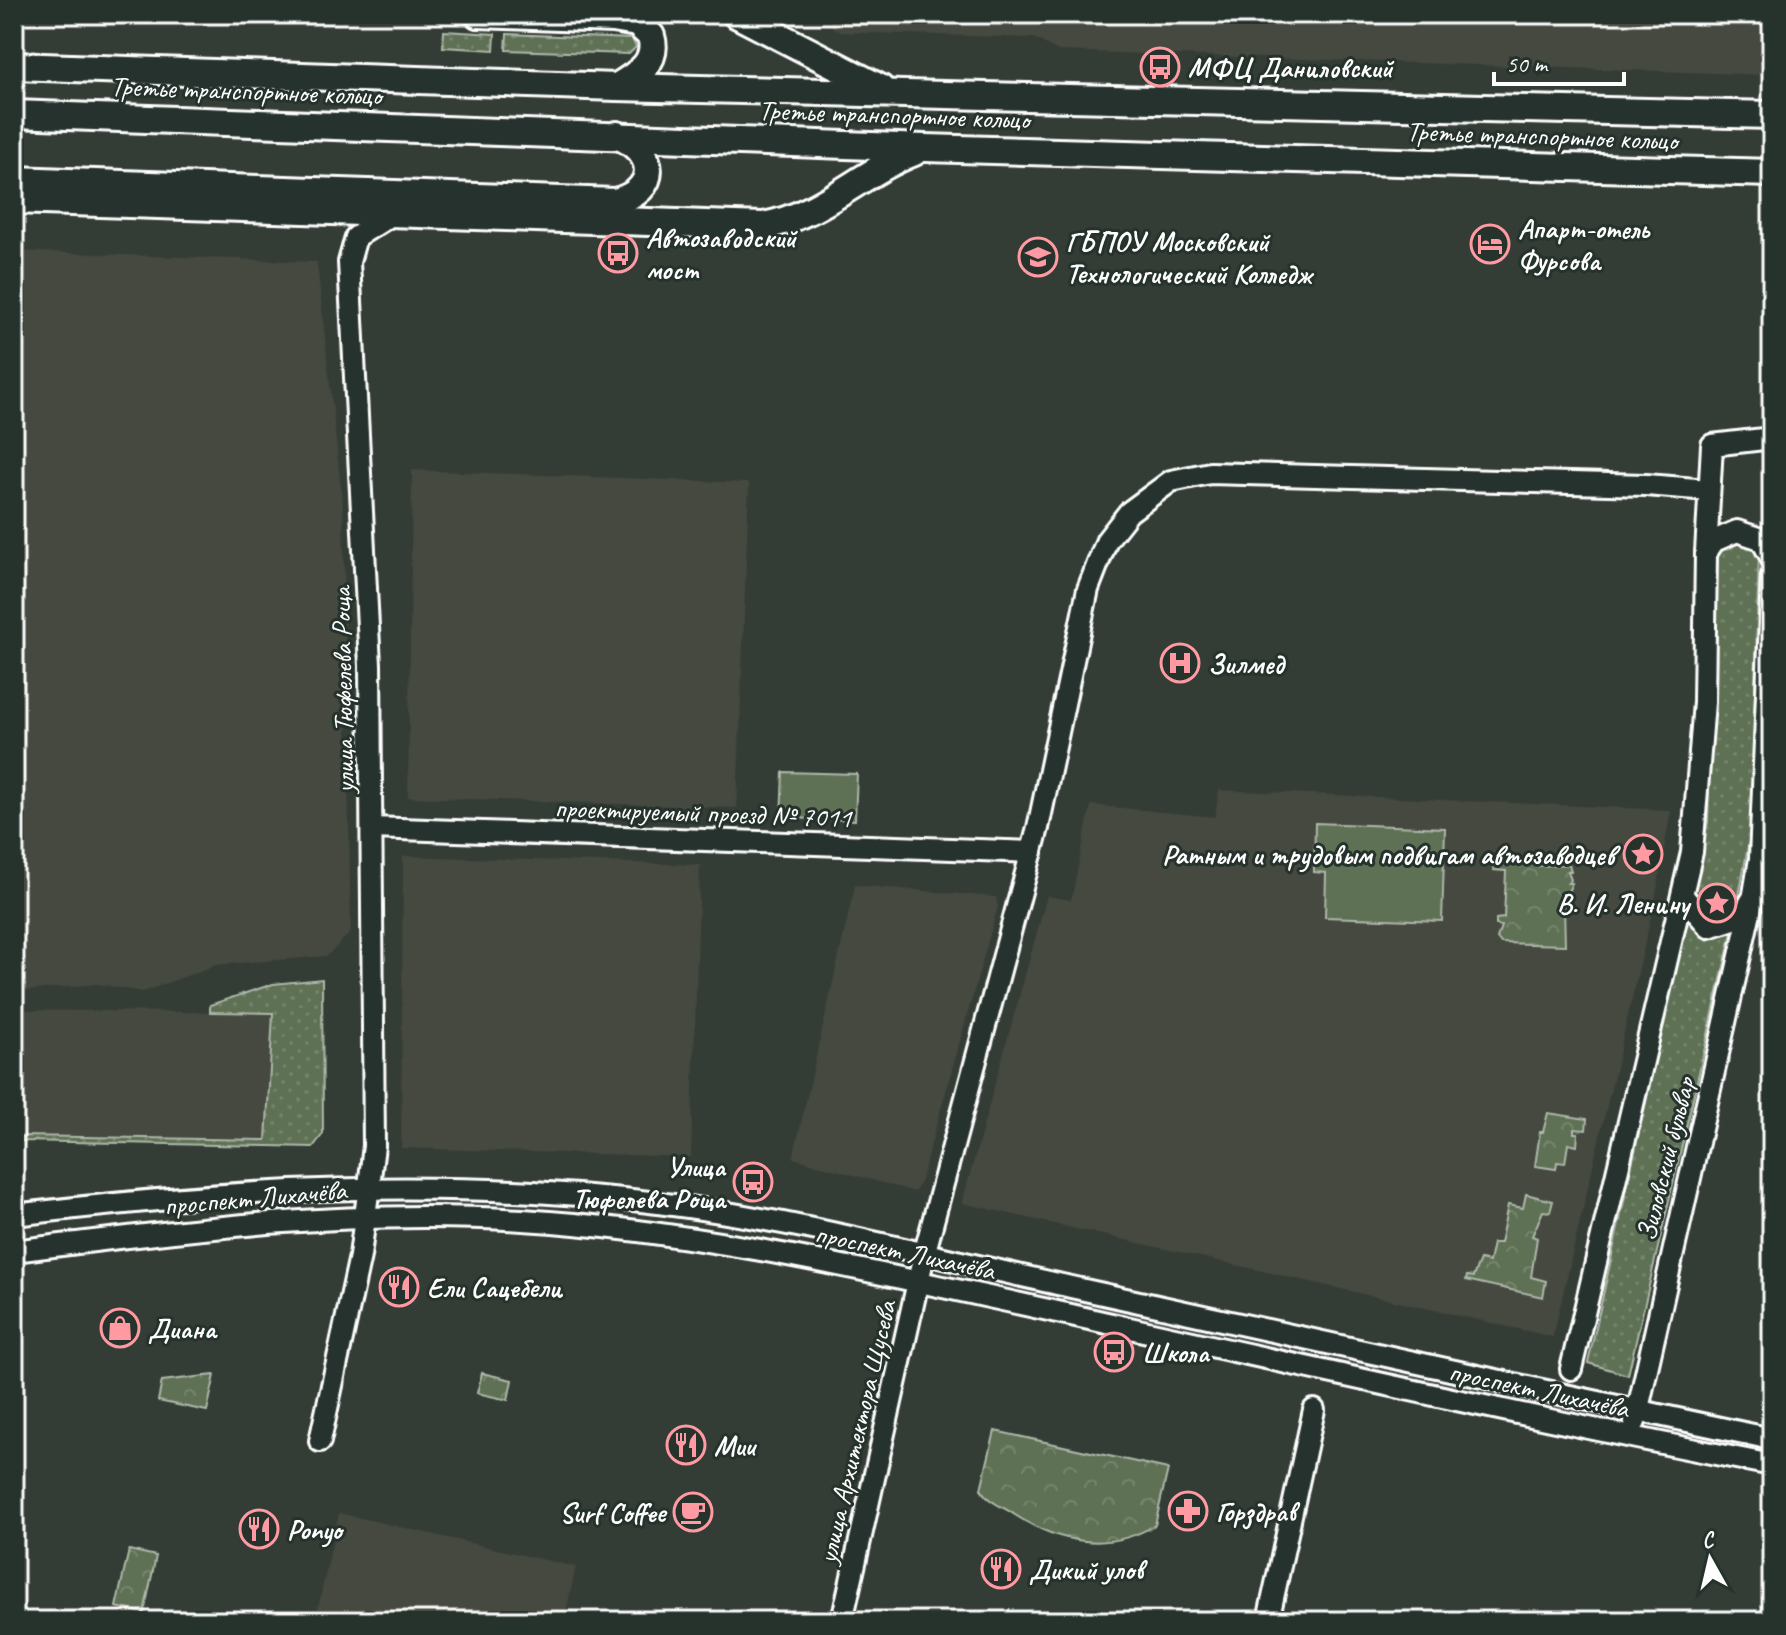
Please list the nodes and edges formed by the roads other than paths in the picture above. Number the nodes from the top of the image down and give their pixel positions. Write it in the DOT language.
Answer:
graph roads {
  1 [pos="478,14"];
  2 [pos="736,14"];
  3 [pos="14,66"];
  4 [pos="617,87"];
  5 [pos="887,91"];
  6 [pos="14,114"];
  7 [pos="1772,115"];
  8 [pos="614,134"];
  9 [pos="925,148"];
  10 [pos="1772,173"];
  11 [pos="14,180"];
  12 [pos="14,200"];
  13 [pos="393,214"];
  14 [pos="1772,438"];
  15 [pos="1709,490"];
  16 [pos="1706,553"];
  17 [pos="1772,559"];
  18 [pos="1772,576"];
  19 [pos="372,828"];
  20 [pos="1032,852"];
  21 [pos="1754,894"];
  22 [pos="1683,896"];
  23 [pos="369,1189"];
  24 [pos="14,1215"];
  25 [pos="365,1215"];
  26 [pos="14,1251"];
  27 [pos="924,1255"];
  28 [pos="919,1282"];
  29 [pos="1571,1369"];
  30 [pos="1314,1410"];
  31 [pos="1637,1411"];
  32 [pos="1633,1438"];
  33 [pos="1772,1439"];
  34 [pos="320,1441"];
  35 [pos="1772,1465"];
  36 [pos="842,1621"];
  37 [pos="1268,1621"];
  1 -- 4 [label="main road"];
  2 -- 5 [label="main road"];
  3 -- 4 [label="main road, Третье транспортное кольцо"];
  4 -- 5 [label="main road, Третье транспортное кольцо"];
  5 -- 7 [label="main road, Третье транспортное кольцо"];
  6 -- 8 [label="main road, Третье транспортное кольцо"];
  8 -- 9 [label="main road, Третье транспортное кольцо"];
  8 -- 11 [label="main road"];
  9 -- 10 [label="main road, Третье транспортное кольцо"];
  9 -- 13 [label="main road"];
  12 -- 13 [label="main road"];
  13 -- 19 [label="street, улица Тюфелева Роща"];
  14 -- 15 [label="street, Зиловский бульвар"];
  15 -- 16 [label="street, Зиловский бульвар"];
  15 -- 20 [label="street, улица Архитектора Щусева"];
  16 -- 17 [label="street"];
  16 -- 22 [label="street, Зиловский бульвар"];
  18 -- 21 [label="street, Зиловский бульвар"];
  19 -- 20 [label="street, проектируемый проезд № 7011"];
  19 -- 23 [label="street, улица Тюфелева Роща"];
  20 -- 27 [label="street, улица Архитектора Щусева"];
  21 -- 22 [label="street"];
  21 -- 31 [label="street, Зиловский бульвар"];
  22 -- 29 [label="street, Зиловский бульвар"];
  23 -- 24 [label="street, проспект Лихачёва"];
  23 -- 25 [label="street, улица Тюфелева Роща"];
  23 -- 27 [label="street, проспект Лихачёва"];
  25 -- 26 [label="street, проспект Лихачёва"];
  25 -- 28 [label="street, проспект Лихачёва"];
  25 -- 34 [label="street, улица Тюфелева Роща"];
  27 -- 28 [label="street, улица Архитектора Щусева"];
  27 -- 31 [label="street, проспект Лихачёва"];
  28 -- 32 [label="street, проспект Лихачёва"];
  28 -- 36 [label="street, улица Архитектора Щусева"];
  30 -- 37 [label="street"];
  31 -- 32 [label="street, Зиловский бульвар"];
  31 -- 33 [label="street, проспект Лихачёва"];
  32 -- 35 [label="street, проспект Лихачёва"];
}
